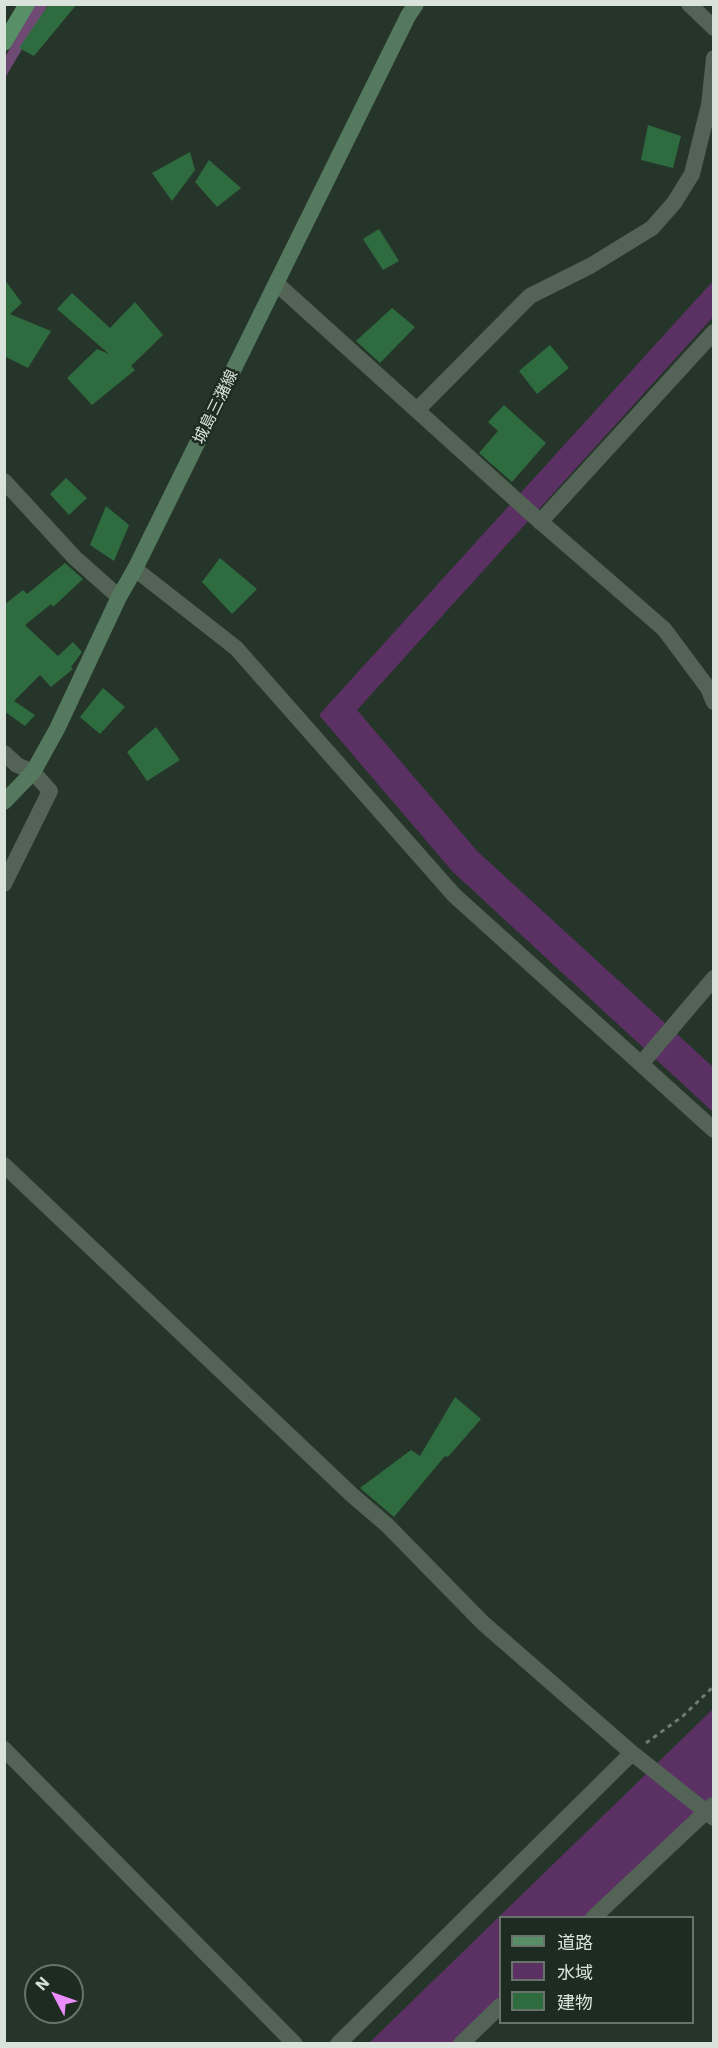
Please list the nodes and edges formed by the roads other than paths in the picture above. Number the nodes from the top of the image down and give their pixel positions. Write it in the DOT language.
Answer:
graph roads {
  1 [pos="27,4"];
  2 [pos="416,4"];
  3 [pos="689,4"];
  4 [pos="714,28"];
  5 [pos="4,43"];
  6 [pos="714,58"];
  7 [pos="277,284"];
  8 [pos="714,332"];
  9 [pos="417,410"];
  10 [pos="4,481"];
  11 [pos="538,520"];
  12 [pos="135,569"];
  13 [pos="119,597"];
  14 [pos="712,692"];
  15 [pos="4,753"];
  16 [pos="33,772"];
  17 [pos="4,802"];
  18 [pos="4,884"];
  19 [pos="714,978"];
  20 [pos="641,1064"];
  21 [pos="714,1130"];
  22 [pos="4,1165"];
  23 [pos="4,1749"];
  24 [pos="632,1753"];
  25 [pos="711,1811"];
  26 [pos="594,1916"];
  27 [pos="499,2008"];
  28 [pos="295,2043"];
  29 [pos="338,2043"];
  30 [pos="461,2043"];
  1 -- 5 [label="main road"];
  2 -- 7 [label="main road, 城島三潴線"];
  3 -- 4 [label="street"];
  6 -- 9 [label="street"];
  7 -- 9 [label="street"];
  7 -- 12 [label="main road, 城島三潴線"];
  8 -- 11 [label="street"];
  9 -- 11 [label="street"];
  10 -- 13 [label="street"];
  11 -- 14 [label="street"];
  12 -- 13 [label="main road, 城島三潴線"];
  12 -- 20 [label="street"];
  13 -- 16 [label="main road, 城島三潴線"];
  15 -- 16 [label="street"];
  16 -- 17 [label="main road, 城島三潴線"];
  16 -- 18 [label="street"];
  19 -- 20 [label="street"];
  20 -- 21 [label="street"];
  22 -- 24 [label="street"];
  23 -- 28 [label="street"];
  24 -- 25 [label="street"];
  24 -- 29 [label="street"];
  25 -- 26 [label="street"];
  27 -- 30 [label="street"];
}
